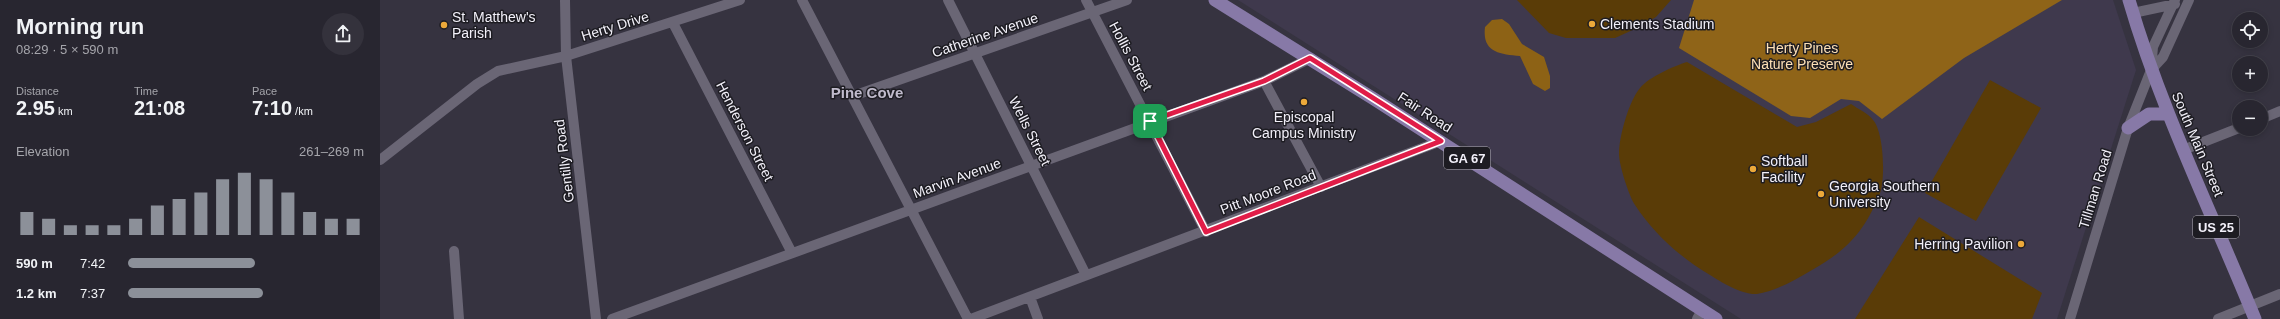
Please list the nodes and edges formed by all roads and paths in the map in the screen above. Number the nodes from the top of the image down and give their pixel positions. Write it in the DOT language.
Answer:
graph roads {
  1 [pos="565,0"];
  2 [pos="740,0"];
  3 [pos="802,0"];
  4 [pos="948,0"];
  5 [pos="1086,0"];
  6 [pos="1127,0"];
  7 [pos="1215,0"];
  8 [pos="2129,0"];
  9 [pos="2189,0"];
  10 [pos="2174,2"];
  11 [pos="2185,10"];
  12 [pos="1092,12"];
  13 [pos="2133,13"];
  14 [pos="673,23"];
  15 [pos="975,53"];
  16 [pos="566,56"];
  17 [pos="1310,58"];
  18 [pos="2151,70"];
  19 [pos="1264,81"];
  20 [pos="853,96"];
  21 [pos="2280,111"];
  22 [pos="2168,114"];
  23 [pos="2268,116"];
  24 [pos="1150,121"];
  25 [pos="2128,128"];
  26 [pos="2232,131"];
  27 [pos="1441,141"];
  28 [pos="2183,150"];
  29 [pos="380,160"];
  30 [pos="1031,165"];
  31 [pos="1321,187"];
  32 [pos="911,210"];
  33 [pos="1206,232"];
  34 [pos="454,251"];
  35 [pos="792,253"];
  36 [pos="1086,275"];
  37 [pos="2280,294"];
  38 [pos="1030,297"];
  39 [pos="2250,306"];
  40 [pos="1699,315"];
  41 [pos="459,319"];
  42 [pos="596,319"];
  43 [pos="612,319"];
  44 [pos="968,319"];
  45 [pos="971,319"];
  46 [pos="1038,319"];
  47 [pos="1716,319"];
  48 [pos="2070,319"];
  49 [pos="2218,319"];
  50 [pos="2255,319"];
  1 -- 16 [label="street, Gentilly Road"];
  2 -- 14 [label="street, Herty Drive"];
  3 -- 20 [label="street"];
  4 -- 15 [label="street, Wells Street"];
  5 -- 12 [label="street, Hollis Street"];
  6 -- 12 [label="street, Catherine Avenue"];
  7 -- 17 [label="main road, Fair Road / GA 67"];
  8 -- 13 [label="main road, South Main Street / US 25"];
  9 -- 11 [label="street, Tillman Road"];
  10 -- 11 [label="street"];
  10 -- 13 [label="street"];
  10 -- 18 [label="street, Tillman Road"];
  11 -- 18 [label="street, Tillman Road"];
  12 -- 15 [label="street, Catherine Avenue"];
  12 -- 24 [label="street, Hollis Street"];
  13 -- 18 [label="main road, South Main Street / US 25"];
  14 -- 16 [label="street, Herty Drive"];
  14 -- 35 [label="street, Henderson Street"];
  15 -- 20 [label="street, Catherine Avenue"];
  15 -- 30 [label="street, Wells Street"];
  16 -- 29 [label="street, Herty Drive"];
  16 -- 42 [label="street, Gentilly Road"];
  17 -- 19 [label="street, Marvin Avenue"];
  17 -- 27 [label="main road, Fair Road / GA 67"];
  18 -- 22 [label="main road, South Main Street / US 25"];
  18 -- 25 [label="street, Tillman Road"];
  19 -- 24 [label="street, Marvin Avenue"];
  19 -- 31 [label="street"];
  20 -- 32 [label="street"];
  21 -- 23 [label="street"];
  22 -- 25 [label="main road"];
  22 -- 28 [label="main road, South Main Street / US 25"];
  24 -- 30 [label="street, Marvin Avenue"];
  24 -- 33 [label="street, Hollis Street"];
  25 -- 48 [label="street, Tillman Road"];
  26 -- 28 [label="street"];
  27 -- 31 [label="street, Pitt Moore Road"];
  27 -- 40 [label="main road, Fair Road / GA 67"];
  28 -- 39 [label="main road, South Main Street / US 25"];
  30 -- 32 [label="street, Marvin Avenue"];
  30 -- 36 [label="street, Wells Street"];
  31 -- 33 [label="street, Pitt Moore Road"];
  32 -- 35 [label="street, Marvin Avenue"];
  32 -- 44 [label="street"];
  33 -- 36 [label="street, Pitt Moore Road"];
  34 -- 41 [label="street"];
  35 -- 43 [label="street, Marvin Avenue"];
  36 -- 38 [label="street, Pitt Moore Road"];
  37 -- 39 [label="street"];
  38 -- 45 [label="street, Pitt Moore Road"];
  38 -- 46 [label="street"];
  39 -- 49 [label="street"];
  39 -- 50 [label="main road, South Main Street / US 25"];
  40 -- 47 [label="main road, Fair Road / GA 67"];
}
